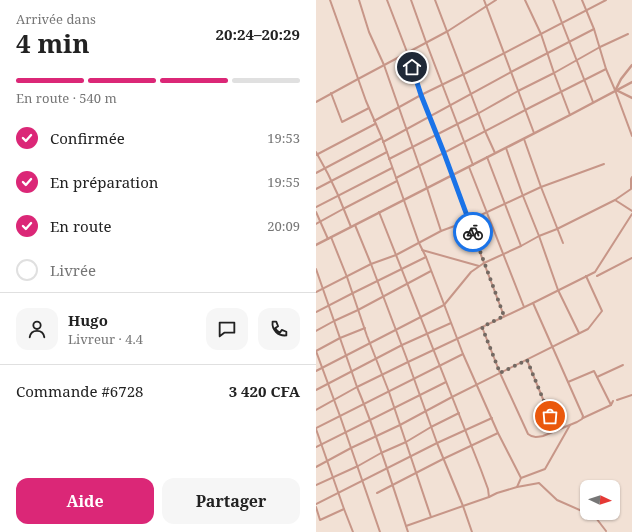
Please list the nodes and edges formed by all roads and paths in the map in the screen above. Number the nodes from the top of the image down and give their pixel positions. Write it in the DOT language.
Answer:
graph roads {
  1 [pos="330,0"];
  2 [pos="359,0"];
  3 [pos="387,0"];
  4 [pos="411,0"];
  5 [pos="435,0"];
  6 [pos="484,0"];
  7 [pos="496,0"];
  8 [pos="525,0"];
  9 [pos="553,0"];
  10 [pos="582,0"];
  11 [pos="606,0"];
  12 [pos="486,6"];
  13 [pos="586,10"];
  14 [pos="562,23"];
  15 [pos="594,29"];
  16 [pos="448,31"];
  17 [pos="541,34"];
  18 [pos="628,34"];
  19 [pos="426,42"];
  20 [pos="569,42"];
  21 [pos="600,48"];
  22 [pos="407,52"];
  23 [pos="504,53"];
  24 [pos="547,53"];
  25 [pos="577,60"];
  26 [pos="384,65"];
  27 [pos="632,65"];
  28 [pos="606,69"];
  29 [pos="511,72"];
  30 [pos="554,73"];
  31 [pos="464,74"];
  32 [pos="358,79"];
  33 [pos="584,80"];
  34 [pos="632,82"];
  35 [pos="443,85"];
  36 [pos="615,90"];
  37 [pos="518,91"];
  38 [pos="562,92"];
  39 [pos="331,94"];
  40 [pos="471,94"];
  41 [pos="421,95"];
  42 [pos="632,98"];
  43 [pos="316,102"];
  44 [pos="593,102"];
  45 [pos="451,105"];
  46 [pos="369,108"];
  47 [pos="398,108"];
  48 [pos="525,110"];
  49 [pos="479,113"];
  50 [pos="570,115"];
  51 [pos="429,116"];
  52 [pos="375,122"];
  53 [pos="458,124"];
  54 [pos="406,128"];
  55 [pos="485,131"];
  56 [pos="534,133"];
  57 [pos="437,135"];
  58 [pos="632,136"];
  59 [pos="382,138"];
  60 [pos="524,138"];
  61 [pos="383,142"];
  62 [pos="465,142"];
  63 [pos="413,147"];
  64 [pos="506,148"];
  65 [pos="387,152"];
  66 [pos="444,153"];
  67 [pos="495,153"];
  68 [pos="316,154"];
  69 [pos="487,157"];
  70 [pos="389,159"];
  71 [pos="604,164"];
  72 [pos="473,165"];
  73 [pos="420,166"];
  74 [pos="469,166"];
  75 [pos="325,168"];
  76 [pos="392,168"];
  77 [pos="316,173"];
  78 [pos="452,175"];
  79 [pos="632,176"];
  80 [pos="397,180"];
  81 [pos="331,181"];
  82 [pos="541,187"];
  83 [pos="427,188"];
  84 [pos="316,189"];
  85 [pos="338,195"];
  86 [pos="523,196"];
  87 [pos="404,200"];
  88 [pos="615,200"];
  89 [pos="505,204"];
  90 [pos="316,207"];
  91 [pos="343,209"];
  92 [pos="632,211"];
  93 [pos="316,212"];
  94 [pos="379,212"];
  95 [pos="487,212"];
  96 [pos="632,214"];
  97 [pos="468,221"];
  98 [pos="321,222"];
  99 [pos="316,224"];
  100 [pos="355,225"];
  101 [pos="351,227"];
  102 [pos="557,229"];
  103 [pos="441,231"];
  104 [pos="539,236"];
  105 [pos="330,238"];
  106 [pos="419,243"];
  107 [pos="563,243"];
  108 [pos="316,245"];
  109 [pos="521,246"];
  110 [pos="422,250"];
  111 [pos="503,254"];
  112 [pos="396,255"];
  113 [pos="426,257"];
  114 [pos="632,258"];
  115 [pos="484,263"];
  116 [pos="371,264"];
  117 [pos="480,266"];
  118 [pos="401,268"];
  119 [pos="316,269"];
  120 [pos="431,271"];
  121 [pos="586,276"];
  122 [pos="597,276"];
  123 [pos="347,277"];
  124 [pos="377,280"];
  125 [pos="407,284"];
  126 [pos="323,289"];
  127 [pos="558,290"];
  128 [pos="316,292"];
  129 [pos="353,293"];
  130 [pos="384,296"];
  131 [pos="533,303"];
  132 [pos="444,305"];
  133 [pos="329,306"];
  134 [pos="524,307"];
  135 [pos="358,310"];
  136 [pos="316,312"];
  137 [pos="504,316"];
  138 [pos="420,317"];
  139 [pos="334,321"];
  140 [pos="451,323"];
  141 [pos="482,327"];
  142 [pos="365,328"];
  143 [pos="396,330"];
  144 [pos="316,331"];
  145 [pos="427,334"];
  146 [pos="579,334"];
  147 [pos="340,338"];
  148 [pos="457,338"];
  149 [pos="370,344"];
  150 [pos="402,345"];
  151 [pos="553,347"];
  152 [pos="433,350"];
  153 [pos="316,351"];
  154 [pos="463,354"];
  155 [pos="346,356"];
  156 [pos="376,359"];
  157 [pos="527,360"];
  158 [pos="408,362"];
  159 [pos="440,366"];
  160 [pos="623,366"];
  161 [pos="322,368"];
  162 [pos="316,371"];
  163 [pos="352,372"];
  164 [pos="500,373"];
  165 [pos="382,375"];
  166 [pos="597,377"];
  167 [pos="415,379"];
  168 [pos="446,382"];
  169 [pos="568,382"];
  170 [pos="328,383"];
  171 [pos="477,385"];
  172 [pos="357,387"];
  173 [pos="316,390"];
  174 [pos="389,392"];
  175 [pos="420,395"];
  176 [pos="632,395"];
  177 [pos="452,397"];
  178 [pos="334,400"];
  179 [pos="617,400"];
  180 [pos="613,401"];
  181 [pos="364,404"];
  182 [pos="611,405"];
  183 [pos="394,408"];
  184 [pos="316,410"];
  185 [pos="426,411"];
  186 [pos="459,414"];
  187 [pos="340,416"];
  188 [pos="492,418"];
  189 [pos="583,418"];
  190 [pos="370,421"];
  191 [pos="400,425"];
  192 [pos="570,425"];
  193 [pos="431,427"];
  194 [pos="316,429"];
  195 [pos="465,430"];
  196 [pos="556,431"];
  197 [pos="346,432"];
  198 [pos="498,433"];
  199 [pos="376,436"];
  200 [pos="406,442"];
  201 [pos="436,443"];
  202 [pos="321,445"];
  203 [pos="471,445"];
  204 [pos="316,447"];
  205 [pos="351,448"];
  206 [pos="381,453"];
  207 [pos="411,456"];
  208 [pos="443,459"];
  209 [pos="327,461"];
  210 [pos="316,466"];
  211 [pos="358,466"];
  212 [pos="387,468"];
  213 [pos="416,472"];
  214 [pos="333,477"];
  215 [pos="521,478"];
  216 [pos="362,480"];
  217 [pos="316,485"];
  218 [pos="392,485"];
  219 [pos="517,487"];
  220 [pos="338,492"];
  221 [pos="377,493"];
  222 [pos="489,497"];
  223 [pos="316,504"];
  224 [pos="463,506"];
  225 [pos="316,507"];
  226 [pos="344,509"];
  227 [pos="431,517"];
  228 [pos="406,526"];
  229 [pos="606,531"];
  230 [pos="353,532"];
  231 [pos="380,532"];
  232 [pos="408,532"];
  233 [pos="472,532"];
  1 -- 32 [label="street"];
  2 -- 26 [label="street"];
  3 -- 22 [label="street"];
  4 -- 19 [label="street"];
  5 -- 16 [label="street"];
  6 -- 12 [label="street"];
  7 -- 12 [label="street"];
  8 -- 17 [label="street"];
  9 -- 14 [label="street"];
  10 -- 13 [label="street"];
  11 -- 13 [label="street"];
  12 -- 16 [label="street"];
  12 -- 23 [label="street"];
  13 -- 14 [label="street"];
  13 -- 15 [label="street"];
  14 -- 17 [label="street"];
  14 -- 20 [label="street"];
  15 -- 20 [label="street"];
  15 -- 21 [label="street"];
  16 -- 19 [label="street"];
  16 -- 31 [label="street"];
  17 -- 23 [label="street"];
  17 -- 24 [label="street"];
  18 -- 21 [label="street"];
  19 -- 22 [label="street"];
  19 -- 35 [label="street"];
  20 -- 24 [label="street"];
  20 -- 25 [label="street"];
  21 -- 25 [label="street"];
  21 -- 28 [label="street"];
  22 -- 26 [label="street"];
  22 -- 41 [label="street"];
  23 -- 29 [label="street"];
  23 -- 31 [label="street"];
  24 -- 29 [label="street"];
  24 -- 30 [label="street"];
  25 -- 30 [label="street"];
  25 -- 33 [label="street"];
  26 -- 32 [label="street"];
  26 -- 47 [label="street"];
  27 -- 36 [label="street"];
  28 -- 33 [label="street"];
  28 -- 36 [label="street"];
  29 -- 37 [label="street"];
  29 -- 40 [label="street"];
  30 -- 37 [label="street"];
  30 -- 38 [label="street"];
  31 -- 35 [label="street"];
  31 -- 40 [label="street"];
  32 -- 39 [label="street"];
  32 -- 46 [label="street"];
  33 -- 38 [label="street"];
  33 -- 44 [label="street"];
  34 -- 36 [label="street"];
  35 -- 41 [label="street"];
  35 -- 45 [label="street"];
  36 -- 42 [label="street"];
  36 -- 44 [label="street"];
  36 -- 58 [label="street"];
  37 -- 48 [label="street"];
  37 -- 49 [label="street"];
  38 -- 48 [label="street"];
  38 -- 50 [label="street"];
  39 -- 43 [label="street"];
  39 -- 46 [label="street"];
  40 -- 45 [label="street"];
  40 -- 49 [label="street"];
  41 -- 47 [label="street"];
  41 -- 51 [label="street"];
  44 -- 50 [label="street"];
  45 -- 51 [label="street"];
  45 -- 53 [label="street"];
  46 -- 52 [label="street"];
  47 -- 52 [label="street"];
  47 -- 54 [label="street"];
  48 -- 55 [label="street"];
  48 -- 56 [label="street"];
  49 -- 53 [label="street"];
  49 -- 55 [label="street"];
  50 -- 56 [label="street"];
  51 -- 54 [label="street"];
  51 -- 57 [label="street"];
  52 -- 59 [label="street"];
  52 -- 68 [label="street"];
  53 -- 57 [label="street"];
  53 -- 62 [label="street"];
  54 -- 61 [label="street"];
  54 -- 63 [label="street"];
  55 -- 62 [label="street"];
  55 -- 67 [label="street"];
  56 -- 60 [label="street"];
  57 -- 63 [label="street"];
  57 -- 66 [label="street"];
  59 -- 61 [label="street"];
  59 -- 75 [label="street"];
  60 -- 64 [label="street"];
  60 -- 82 [label="street"];
  61 -- 65 [label="street"];
  62 -- 66 [label="street"];
  62 -- 72 [label="street"];
  63 -- 70 [label="street"];
  63 -- 73 [label="street"];
  64 -- 67 [label="street"];
  64 -- 86 [label="street"];
  65 -- 70 [label="street"];
  65 -- 81 [label="street"];
  66 -- 73 [label="street"];
  66 -- 78 [label="street"];
  67 -- 69 [label="street"];
  68 -- 75 [label="street"];
  69 -- 72 [label="street"];
  69 -- 89 [label="street"];
  70 -- 76 [label="street"];
  71 -- 82 [label="street"];
  72 -- 74 [label="street"];
  73 -- 80 [label="street"];
  73 -- 83 [label="street"];
  74 -- 78 [label="street"];
  74 -- 95 [label="street"];
  75 -- 77 [label="street"];
  75 -- 81 [label="street"];
  76 -- 80 [label="street"];
  76 -- 85 [label="street"];
  78 -- 83 [label="street"];
  78 -- 97 [label="street"];
  79 -- 88 [label="street"];
  80 -- 87 [label="street"];
  80 -- 91 [label="street"];
  81 -- 84 [label="street"];
  81 -- 85 [label="street"];
  82 -- 86 [label="street"];
  82 -- 102 [label="street"];
  83 -- 87 [label="street"];
  83 -- 103 [label="street"];
  85 -- 90 [label="street"];
  85 -- 91 [label="street"];
  86 -- 89 [label="street"];
  86 -- 104 [label="street"];
  87 -- 94 [label="street"];
  87 -- 106 [label="street"];
  88 -- 92 [label="street"];
  88 -- 102 [label="street"];
  89 -- 95 [label="street"];
  89 -- 109 [label="street"];
  91 -- 98 [label="street"];
  91 -- 101 [label="street"];
  93 -- 98 [label="street"];
  94 -- 100 [label="street"];
  94 -- 112 [label="street"];
  95 -- 97 [label="street"];
  95 -- 111 [label="street"];
  96 -- 121 [label="street"];
  97 -- 103 [label="street"];
  97 -- 115 [label="street"];
  98 -- 99 [label="street"];
  98 -- 105 [label="street"];
  100 -- 101 [label="street"];
  100 -- 116 [label="street"];
  101 -- 105 [label="street"];
  102 -- 104 [label="street"];
  102 -- 107 [label="street"];
  103 -- 106 [label="street"];
  104 -- 109 [label="street"];
  104 -- 127 [label="street"];
  105 -- 108 [label="street"];
  105 -- 123 [label="street"];
  106 -- 110 [label="street"];
  106 -- 112 [label="street"];
  109 -- 111 [label="street"];
  110 -- 113 [label="street"];
  110 -- 117 [label="street"];
  111 -- 115 [label="street"];
  111 -- 134 [label="street"];
  112 -- 116 [label="street"];
  112 -- 118 [label="street"];
  113 -- 118 [label="street"];
  113 -- 120 [label="street"];
  114 -- 122 [label="street"];
  115 -- 117 [label="street"];
  115 -- 137 [label="street"];
  116 -- 123 [label="street"];
  116 -- 124 [label="street"];
  117 -- 132 [label="street"];
  118 -- 124 [label="street"];
  118 -- 125 [label="street"];
  119 -- 126 [label="street"];
  120 -- 125 [label="street"];
  120 -- 132 [label="street"];
  121 -- 127 [label="street"];
  121 -- 146 [label="street"];
  123 -- 126 [label="street"];
  123 -- 129 [label="street"];
  124 -- 129 [label="street"];
  124 -- 130 [label="street"];
  125 -- 130 [label="street"];
  125 -- 138 [label="street"];
  126 -- 128 [label="street"];
  126 -- 133 [label="street"];
  127 -- 131 [label="street"];
  127 -- 146 [label="street"];
  129 -- 133 [label="street"];
  129 -- 135 [label="street"];
  130 -- 135 [label="street"];
  130 -- 143 [label="street"];
  131 -- 134 [label="street"];
  131 -- 151 [label="street"];
  132 -- 138 [label="street"];
  132 -- 140 [label="street"];
  133 -- 136 [label="street"];
  133 -- 139 [label="street"];
  134 -- 137 [label="street"];
  135 -- 139 [label="street"];
  135 -- 142 [label="street"];
  137 -- 141 [label="street"];
  138 -- 143 [label="street"];
  138 -- 145 [label="street"];
  139 -- 144 [label="street"];
  139 -- 147 [label="street"];
  140 -- 145 [label="street"];
  140 -- 148 [label="street"];
  141 -- 148 [label="street"];
  141 -- 164 [label="street"];
  142 -- 147 [label="street"];
  142 -- 149 [label="street"];
  143 -- 149 [label="street"];
  143 -- 150 [label="street"];
  145 -- 150 [label="street"];
  145 -- 152 [label="street"];
  146 -- 151 [label="street"];
  147 -- 153 [label="street"];
  147 -- 155 [label="street"];
  148 -- 152 [label="street"];
  148 -- 154 [label="street"];
  149 -- 155 [label="street"];
  149 -- 156 [label="street"];
  150 -- 156 [label="street"];
  150 -- 158 [label="street"];
  151 -- 157 [label="street"];
  151 -- 169 [label="street"];
  152 -- 158 [label="street"];
  152 -- 159 [label="street"];
  153 -- 161 [label="street"];
  154 -- 159 [label="street"];
  154 -- 171 [label="street"];
  155 -- 161 [label="street"];
  155 -- 163 [label="street"];
  156 -- 163 [label="street"];
  156 -- 165 [label="street"];
  157 -- 164 [label="street"];
  157 -- 196 [label="street"];
  158 -- 165 [label="street"];
  158 -- 167 [label="street"];
  159 -- 167 [label="street"];
  159 -- 168 [label="street"];
  160 -- 166 [label="street"];
  161 -- 162 [label="street"];
  161 -- 170 [label="street"];
  163 -- 170 [label="street"];
  163 -- 172 [label="street"];
  164 -- 171 [label="street"];
  164 -- 196 [label="street"];
  165 -- 172 [label="street"];
  165 -- 174 [label="street"];
  166 -- 169 [label="street"];
  166 -- 182 [label="street"];
  167 -- 174 [label="street"];
  167 -- 175 [label="street"];
  168 -- 175 [label="street"];
  168 -- 177 [label="street"];
  169 -- 189 [label="street"];
  170 -- 173 [label="street"];
  170 -- 178 [label="street"];
  171 -- 177 [label="street"];
  171 -- 188 [label="street"];
  172 -- 178 [label="street"];
  172 -- 181 [label="street"];
  174 -- 181 [label="street"];
  174 -- 183 [label="street"];
  175 -- 183 [label="street"];
  175 -- 185 [label="street"];
  176 -- 179 [label="street"];
  177 -- 185 [label="street"];
  177 -- 186 [label="street"];
  178 -- 184 [label="street"];
  178 -- 187 [label="street"];
  180 -- 182 [label="street"];
  181 -- 187 [label="street"];
  181 -- 190 [label="street"];
  182 -- 189 [label="street"];
  183 -- 190 [label="street"];
  183 -- 191 [label="street"];
  185 -- 191 [label="street"];
  185 -- 193 [label="street"];
  186 -- 193 [label="street"];
  186 -- 195 [label="street"];
  187 -- 194 [label="street"];
  187 -- 197 [label="street"];
  188 -- 195 [label="street"];
  188 -- 198 [label="street"];
  189 -- 192 [label="street"];
  190 -- 197 [label="street"];
  190 -- 199 [label="street"];
  191 -- 199 [label="street"];
  191 -- 200 [label="street"];
  192 -- 196 [label="street"];
  192 -- 215 [label="street"];
  193 -- 200 [label="street"];
  193 -- 201 [label="street"];
  194 -- 202 [label="street"];
  195 -- 201 [label="street"];
  195 -- 203 [label="street"];
  197 -- 202 [label="street"];
  197 -- 205 [label="street"];
  198 -- 203 [label="street"];
  198 -- 215 [label="street"];
  199 -- 205 [label="street"];
  199 -- 206 [label="street"];
  200 -- 206 [label="street"];
  200 -- 207 [label="street"];
  201 -- 207 [label="street"];
  201 -- 208 [label="street"];
  202 -- 204 [label="street"];
  202 -- 209 [label="street"];
  203 -- 208 [label="street"];
  203 -- 222 [label="street"];
  205 -- 209 [label="street"];
  205 -- 211 [label="street"];
  206 -- 211 [label="street"];
  206 -- 212 [label="street"];
  207 -- 212 [label="street"];
  207 -- 213 [label="street"];
  208 -- 213 [label="street"];
  208 -- 224 [label="street"];
  209 -- 210 [label="street"];
  209 -- 214 [label="street"];
  211 -- 214 [label="street"];
  211 -- 216 [label="street"];
  212 -- 216 [label="street"];
  212 -- 218 [label="street"];
  213 -- 218 [label="street"];
  213 -- 227 [label="street"];
  214 -- 217 [label="street"];
  214 -- 220 [label="street"];
  215 -- 219 [label="street"];
  216 -- 220 [label="street"];
  216 -- 231 [label="street"];
  218 -- 221 [label="street"];
  218 -- 228 [label="street"];
  219 -- 222 [label="street"];
  219 -- 229 [label="street"];
  220 -- 223 [label="street"];
  220 -- 226 [label="street"];
  222 -- 224 [label="street"];
  224 -- 227 [label="street"];
  224 -- 233 [label="street"];
  225 -- 226 [label="street"];
  226 -- 230 [label="street"];
  227 -- 228 [label="street"];
  228 -- 232 [label="street"];
}
